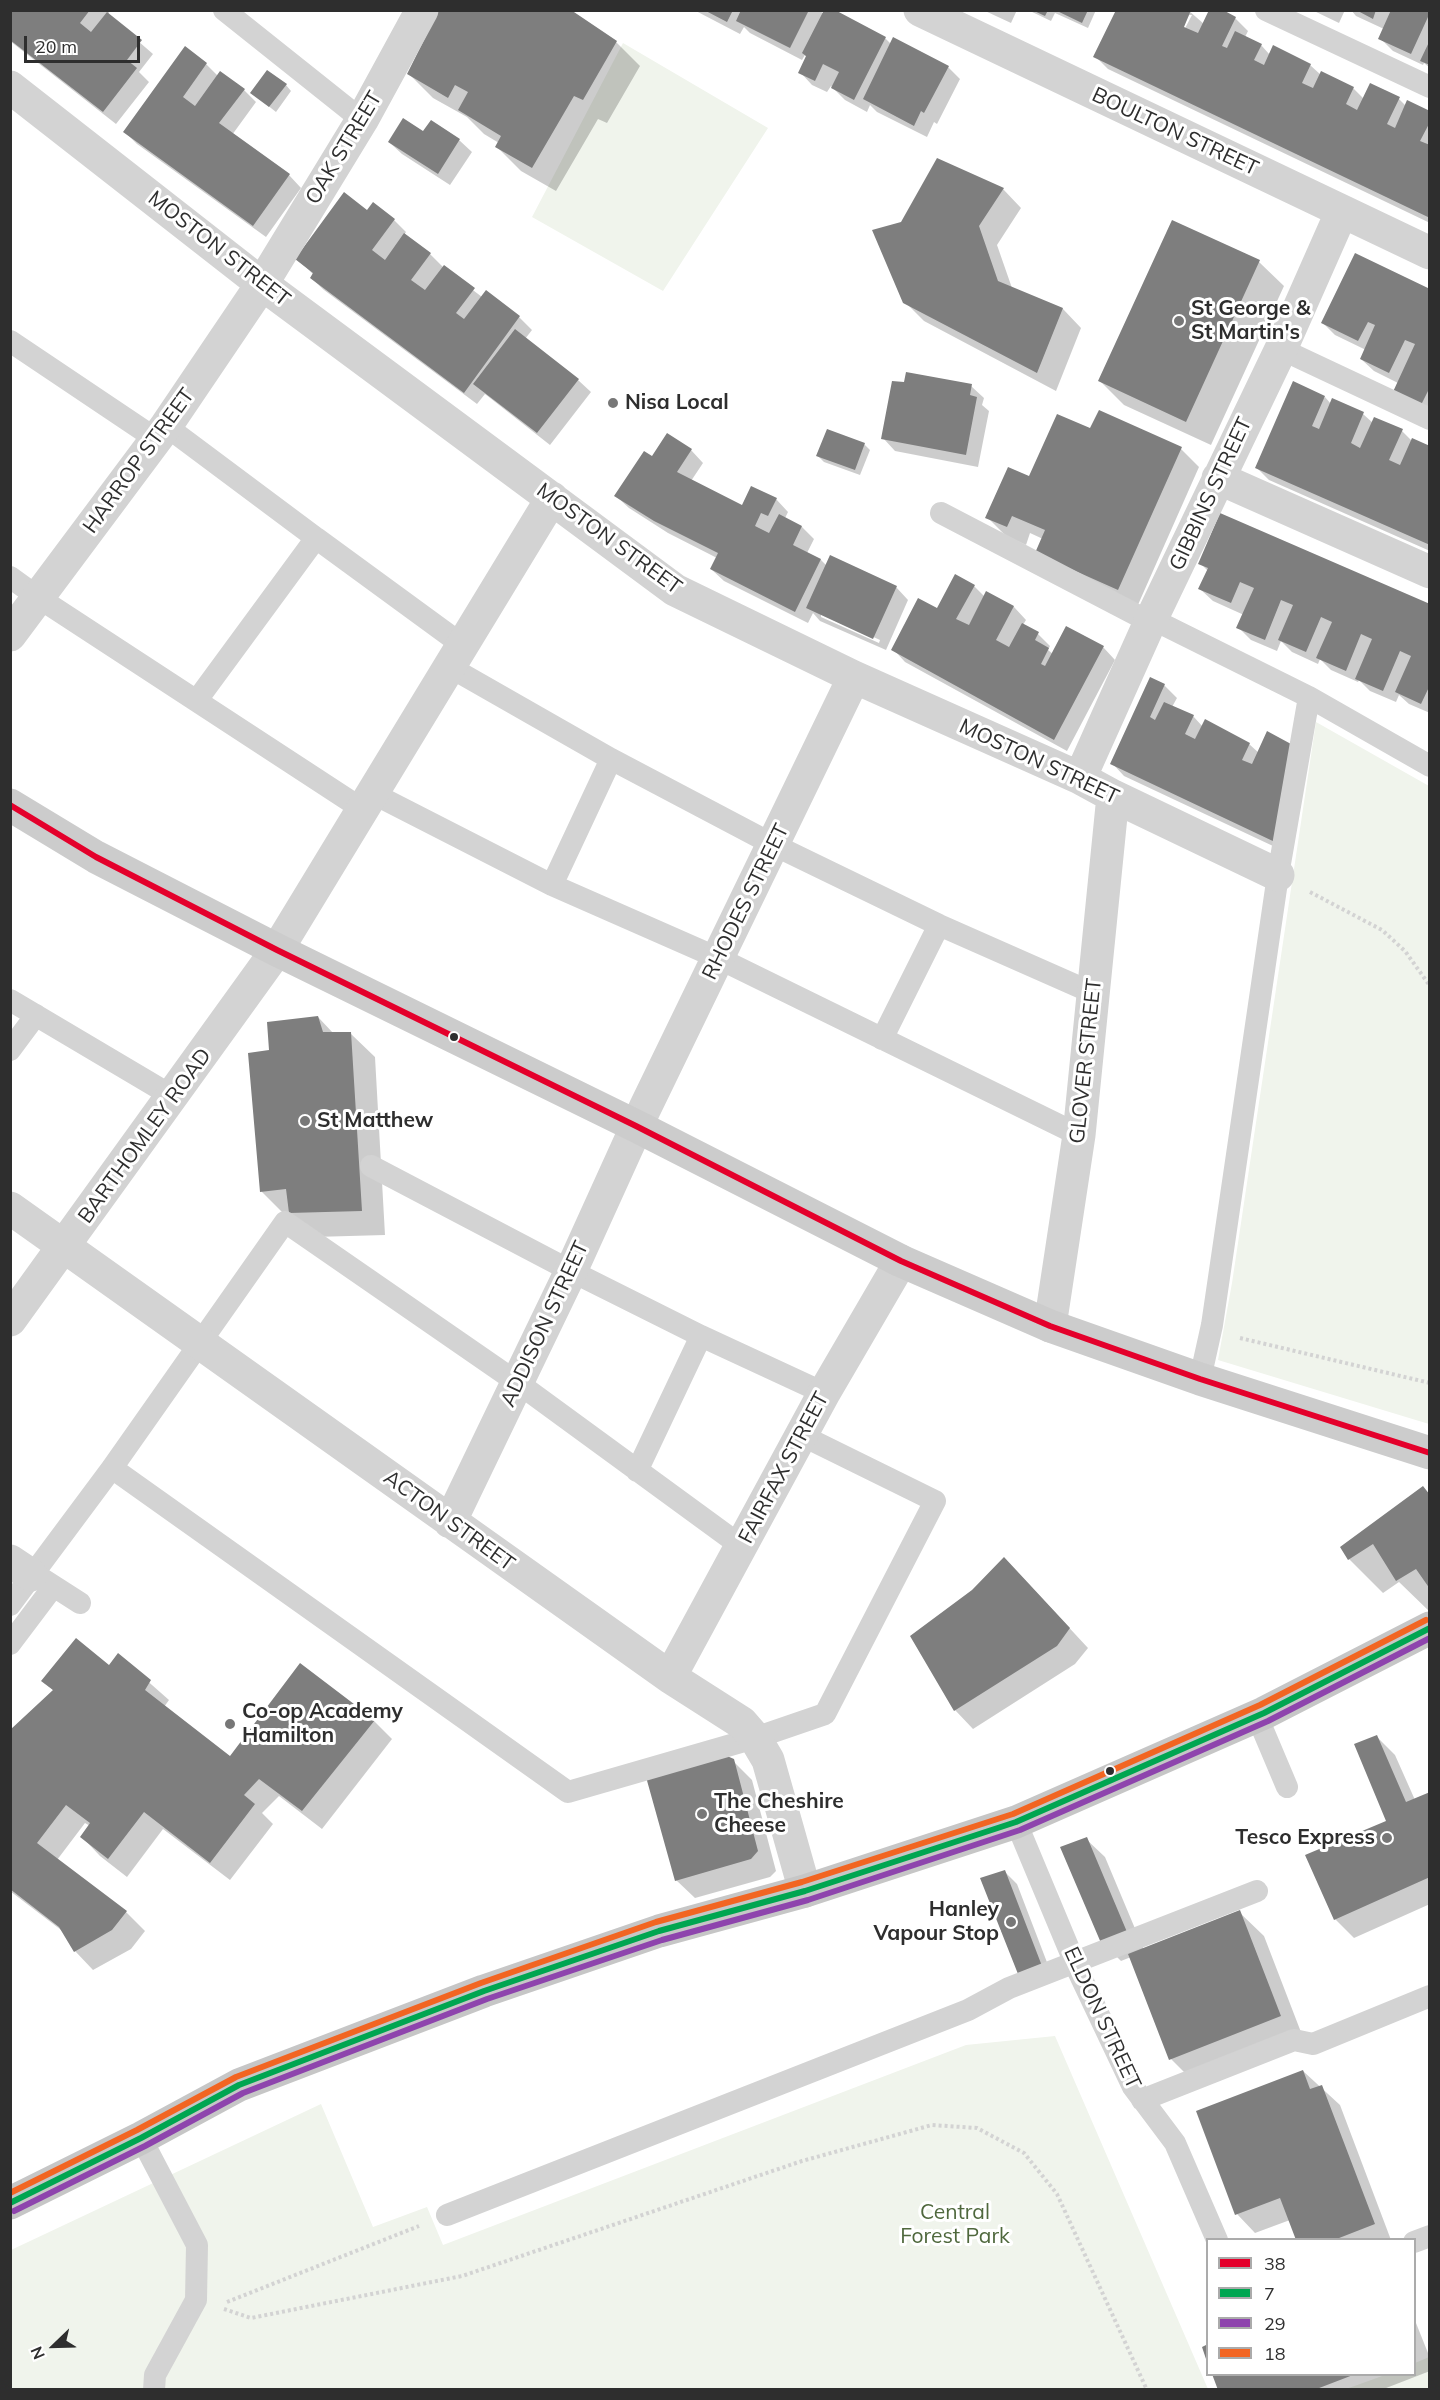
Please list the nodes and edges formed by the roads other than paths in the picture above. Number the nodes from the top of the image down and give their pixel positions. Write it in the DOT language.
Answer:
graph roads {
  1 [pos="224,10"];
  2 [pos="422,10"];
  3 [pos="920,10"];
  4 [pos="1266,10"];
  5 [pos="10,87"];
  6 [pos="1430,87"];
  7 [pos="362,120"];
  8 [pos="1342,211"];
  9 [pos="1430,253"];
  10 [pos="262,284"];
  11 [pos="10,341"];
  12 [pos="1281,349"];
  13 [pos="1430,418"];
  14 [pos="161,432"];
  15 [pos="1218,478"];
  16 [pos="552,498"];
  17 [pos="941,513"];
  18 [pos="316,538"];
  19 [pos="1430,572"];
  20 [pos="10,577"];
  21 [pos="39,598"];
  22 [pos="1151,620"];
  23 [pos="10,635"];
  24 [pos="455,655"];
  25 [pos="854,677"];
  26 [pos="1309,697"];
  27 [pos="197,700"];
  28 [pos="611,759"];
  29 [pos="1430,766"];
  30 [pos="1080,778"];
  31 [pos="1113,796"];
  32 [pos="367,801"];
  33 [pos="10,805"];
  34 [pos="774,845"];
  35 [pos="1278,875"];
  36 [pos="552,885"];
  37 [pos="939,925"];
  38 [pos="277,950"];
  39 [pos="718,958"];
  40 [pos="1093,993"];
  41 [pos="10,1000"];
  42 [pos="36,1015"];
  43 [pos="882,1039"];
  44 [pos="10,1050"];
  45 [pos="172,1096"];
  46 [pos="636,1126"];
  47 [pos="1079,1135"];
  48 [pos="371,1166"];
  49 [pos="10,1208"];
  50 [pos="65,1248"];
  51 [pos="901,1261"];
  52 [pos="571,1271"];
  53 [pos="10,1320"];
  54 [pos="1050,1326"];
  55 [pos="701,1336"];
  56 [pos="200,1341"];
  57 [pos="1200,1379"];
  58 [pos="518,1383"];
  59 [pos="824,1393"];
  60 [pos="801,1435"];
  61 [pos="1430,1453"];
  62 [pos="112,1468"];
  63 [pos="637,1471"];
  64 [pos="450,1522"];
  65 [pos="741,1546"];
  66 [pos="32,1574"];
  67 [pos="80,1603"];
  68 [pos="10,1605"];
  69 [pos="1430,1628"];
  70 [pos="10,1644"];
  71 [pos="670,1677"];
  72 [pos="1257,1716"];
  73 [pos="755,1738"];
  74 [pos="1287,1787"];
  75 [pos="1016,1822"];
  76 [pos="805,1891"];
  77 [pos="1257,1891"];
  78 [pos="1074,1962"];
  79 [pos="1430,1996"];
  80 [pos="1142,2100"];
  81 [pos="141,2138"];
  82 [pos="10,2203"];
  83 [pos="447,2215"];
  84 [pos="1216,2238"];
  85 [pos="154,2390"];
  1 -- 7 [label="lane"];
  2 -- 7 [label="street, OAK STREET"];
  3 -- 8 [label="street, BOULTON STREET"];
  4 -- 6 [label="lane"];
  5 -- 10 [label="street, MOSTON STREET"];
  7 -- 10 [label="street, OAK STREET"];
  8 -- 9 [label="street, BOULTON STREET"];
  8 -- 12 [label="street, GIBBINS STREET"];
  10 -- 14 [label="street, HARROP STREET"];
  10 -- 16 [label="street, MOSTON STREET"];
  11 -- 14 [label="lane"];
  12 -- 13 [label="lane"];
  12 -- 15 [label="street, GIBBINS STREET"];
  14 -- 18 [label="lane"];
  14 -- 21 [label="street, HARROP STREET"];
  15 -- 19 [label="street"];
  15 -- 22 [label="street, GIBBINS STREET"];
  16 -- 24 [label="street, BARTHOMLEY ROAD"];
  16 -- 25 [label="street, MOSTON STREET"];
  17 -- 22 [label="lane"];
  18 -- 24 [label="lane"];
  18 -- 27 [label="lane"];
  20 -- 21 [label="lane"];
  21 -- 23 [label="street, HARROP STREET"];
  21 -- 27 [label="lane"];
  22 -- 26 [label="lane"];
  22 -- 30 [label="street, GIBBINS STREET"];
  24 -- 28 [label="lane"];
  24 -- 32 [label="street, BARTHOMLEY ROAD"];
  25 -- 30 [label="street, MOSTON STREET"];
  25 -- 34 [label="street, RHODES STREET"];
  26 -- 29 [label="lane"];
  26 -- 35 [label="lane"];
  27 -- 32 [label="lane"];
  28 -- 34 [label="lane"];
  28 -- 36 [label="lane"];
  30 -- 31 [label="street, MOSTON STREET"];
  31 -- 35 [label="street, MOSTON STREET"];
  31 -- 40 [label="street, GLOVER STREET"];
  32 -- 36 [label="lane"];
  32 -- 38 [label="street, BARTHOMLEY ROAD"];
  33 -- 38 [label="street"];
  34 -- 37 [label="lane"];
  34 -- 39 [label="street, RHODES STREET"];
  35 -- 57 [label="lane"];
  36 -- 39 [label="lane"];
  37 -- 40 [label="lane"];
  37 -- 43 [label="lane"];
  38 -- 45 [label="street, BARTHOMLEY ROAD"];
  38 -- 46 [label="street"];
  39 -- 43 [label="lane"];
  39 -- 46 [label="street, RHODES STREET"];
  40 -- 47 [label="street, GLOVER STREET"];
  41 -- 42 [label="lane"];
  42 -- 44 [label="lane"];
  42 -- 45 [label="lane"];
  43 -- 47 [label="lane"];
  45 -- 50 [label="street, BARTHOMLEY ROAD"];
  46 -- 51 [label="street"];
  46 -- 52 [label="street, ADDISON STREET"];
  47 -- 54 [label="street, GLOVER STREET"];
  48 -- 52 [label="lane"];
  49 -- 50 [label="street, ACTON STREET"];
  50 -- 53 [label="street, BARTHOMLEY ROAD"];
  50 -- 56 [label="street, ACTON STREET"];
  51 -- 54 [label="street"];
  51 -- 59 [label="street, FAIRFAX STREET"];
  52 -- 55 [label="lane"];
  52 -- 58 [label="street, ADDISON STREET"];
  54 -- 57 [label="street"];
  55 -- 59 [label="lane"];
  55 -- 63 [label="lane"];
  56 -- 58 [label="lane"];
  56 -- 62 [label="lane"];
  56 -- 64 [label="street, ACTON STREET"];
  57 -- 61 [label="street"];
  58 -- 63 [label="lane"];
  58 -- 64 [label="street, ADDISON STREET"];
  59 -- 60 [label="street, FAIRFAX STREET"];
  60 -- 65 [label="street, FAIRFAX STREET"];
  60 -- 73 [label="lane"];
  62 -- 66 [label="lane"];
  62 -- 73 [label="lane"];
  63 -- 65 [label="lane"];
  64 -- 71 [label="street, ACTON STREET"];
  65 -- 71 [label="street, FAIRFAX STREET"];
  66 -- 67 [label="lane"];
  66 -- 68 [label="lane"];
  66 -- 70 [label="lane"];
  69 -- 72 [label="main road"];
  71 -- 73 [label="street, ACTON STREET"];
  72 -- 74 [label="lane"];
  72 -- 75 [label="main road"];
  73 -- 76 [label="street, ACTON STREET"];
  75 -- 76 [label="main road"];
  75 -- 78 [label="lane, ELDON STREET"];
  76 -- 81 [label="main road"];
  77 -- 78 [label="lane"];
  78 -- 80 [label="lane, ELDON STREET"];
  78 -- 83 [label="lane"];
  79 -- 80 [label="lane"];
  80 -- 84 [label="lane, ELDON STREET"];
  81 -- 82 [label="main road"];
  81 -- 85 [label="lane"];
}
